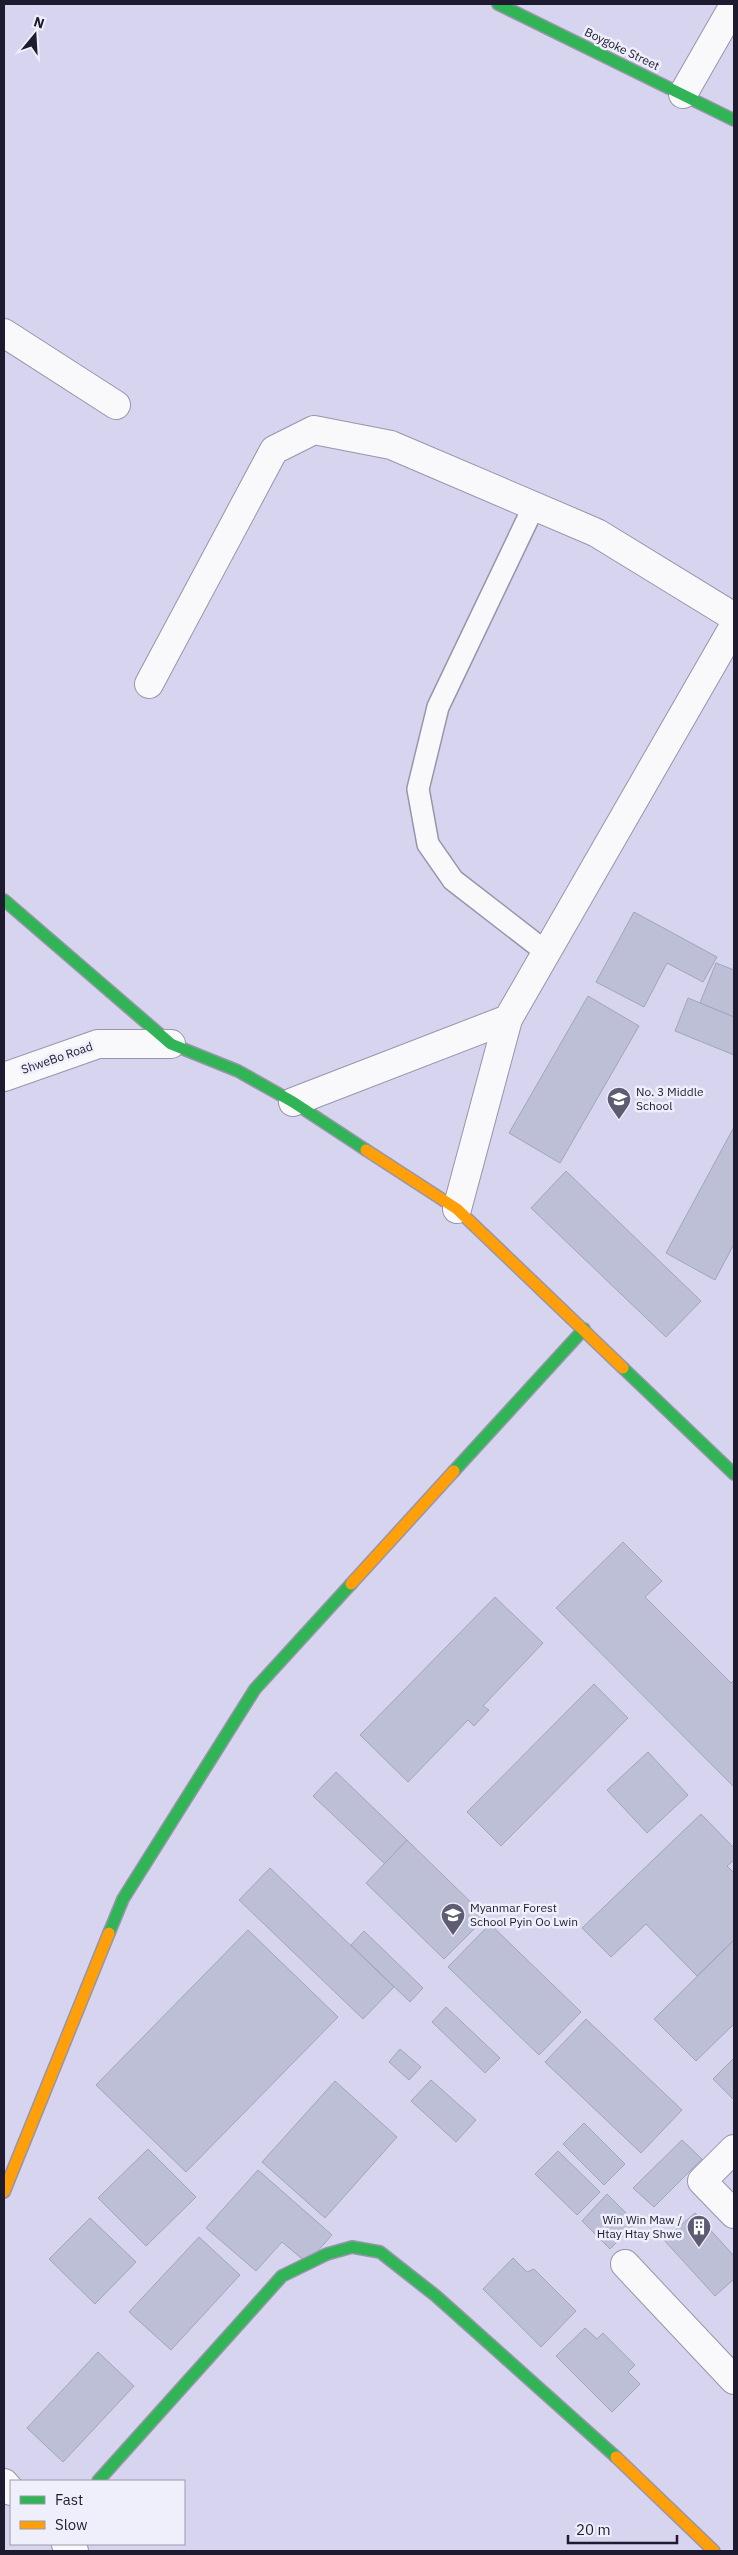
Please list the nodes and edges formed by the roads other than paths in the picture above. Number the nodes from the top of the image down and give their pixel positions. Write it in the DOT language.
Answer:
graph roads {
  1 [pos="498,4"];
  2 [pos="734,5"];
  3 [pos="683,94"];
  4 [pos="734,120"];
  5 [pos="4,333"];
  6 [pos="116,405"];
  7 [pos="534,506"];
  8 [pos="734,617"];
  9 [pos="734,626"];
  10 [pos="149,684"];
  11 [pos="6,910"];
  12 [pos="546,952"];
  13 [pos="508,1019"];
  14 [pos="171,1044"];
  15 [pos="4,1077"];
  16 [pos="293,1102"];
  17 [pos="457,1209"];
  18 [pos="584,1329"];
  19 [pos="734,1474"];
  20 [pos="734,2149"];
  21 [pos="4,2192"];
  22 [pos="734,2214"];
  23 [pos="625,2264"];
  24 [pos="734,2380"];
  25 [pos="99,2480"];
  26 [pos="714,2551"];
  1 -- 3 [label="street, Boygoke Street"];
  2 -- 3 [label="street"];
  3 -- 4 [label="street, Boygoke Street"];
  5 -- 6 [label="street"];
  7 -- 8 [label="street"];
  7 -- 10 [label="street"];
  7 -- 12 [label="lane"];
  9 -- 12 [label="street"];
  11 -- 14 [label="street"];
  12 -- 13 [label="street"];
  13 -- 16 [label="street"];
  13 -- 17 [label="street"];
  14 -- 15 [label="street, ShweBo Road"];
  14 -- 16 [label="street"];
  16 -- 17 [label="street"];
  17 -- 18 [label="street"];
  18 -- 19 [label="street"];
  18 -- 21 [label="street"];
  20 -- 22 [label="street"];
  23 -- 24 [label="street"];
  25 -- 26 [label="street"];
}
